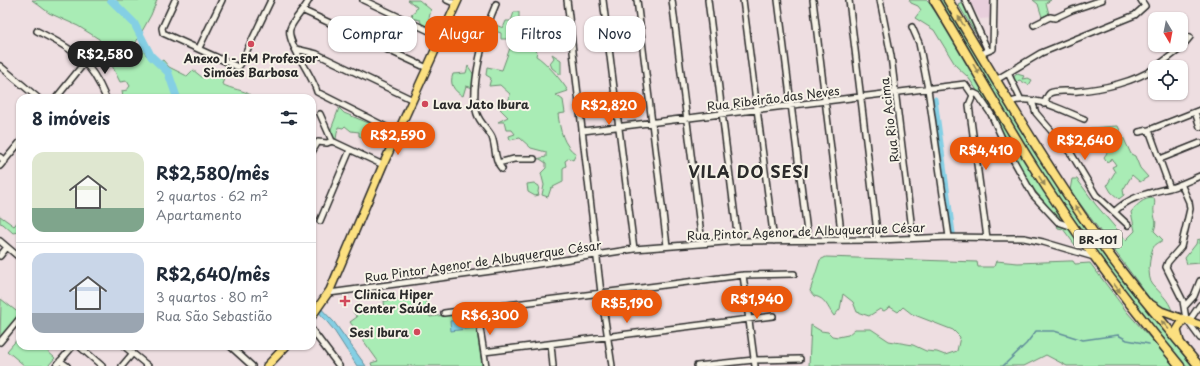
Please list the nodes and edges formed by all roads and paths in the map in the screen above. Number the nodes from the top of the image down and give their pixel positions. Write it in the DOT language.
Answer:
graph roads {
  1 [pos="175,0"];
  2 [pos="222,0"];
  3 [pos="271,0"];
  4 [pos="309,0"];
  5 [pos="363,0"];
  6 [pos="447,0"];
  7 [pos="567,0"];
  8 [pos="603,0"];
  9 [pos="637,0"];
  10 [pos="672,0"];
  11 [pos="708,0"];
  12 [pos="743,0"];
  13 [pos="778,0"];
  14 [pos="813,0"];
  15 [pos="849,0"];
  16 [pos="880,0"];
  17 [pos="934,0"];
  18 [pos="948,0"];
  19 [pos="965,0"];
  20 [pos="994,0"];
  21 [pos="1102,0"];
  22 [pos="1142,0"];
  23 [pos="1147,0"];
  24 [pos="457,2"];
  25 [pos="496,4"];
  26 [pos="1145,6"];
  27 [pos="304,10"];
  28 [pos="451,16"];
  29 [pos="1034,25"];
  30 [pos="912,27"];
  31 [pos="425,29"];
  32 [pos="36,31"];
  33 [pos="1190,37"];
  34 [pos="199,48"];
  35 [pos="296,48"];
  36 [pos="435,52"];
  37 [pos="984,53"];
  38 [pos="1165,60"];
  39 [pos="86,61"];
  40 [pos="0,66"];
  41 [pos="428,68"];
  42 [pos="1148,71"];
  43 [pos="1008,73"];
  44 [pos="996,80"];
  45 [pos="928,89"];
  46 [pos="896,93"];
  47 [pos="33,94"];
  48 [pos="59,94"];
  49 [pos="104,94"];
  50 [pos="972,94"];
  51 [pos="861,97"];
  52 [pos="1020,98"];
  53 [pos="413,100"];
  54 [pos="1032,100"];
  55 [pos="826,102"];
  56 [pos="1010,102"];
  57 [pos="1044,104"];
  58 [pos="791,106"];
  59 [pos="756,110"];
  60 [pos="1197,111"];
  61 [pos="320,114"];
  62 [pos="722,114"];
  63 [pos="687,119"];
  64 [pos="1084,119"];
  65 [pos="653,123"];
  66 [pos="1200,126"];
  67 [pos="617,128"];
  68 [pos="1149,130"];
  69 [pos="583,131"];
  70 [pos="1139,132"];
  71 [pos="398,133"];
  72 [pos="332,141"];
  73 [pos="1200,144"];
  74 [pos="316,145"];
  75 [pos="16,147"];
  76 [pos="350,150"];
  77 [pos="0,157"];
  78 [pos="534,159"];
  79 [pos="1160,159"];
  80 [pos="5,161"];
  81 [pos="498,163"];
  82 [pos="383,165"];
  83 [pos="0,166"];
  84 [pos="502,169"];
  85 [pos="1200,176"];
  86 [pos="1181,184"];
  87 [pos="1170,188"];
  88 [pos="1114,212"];
  89 [pos="320,221"];
  90 [pos="1128,225"];
  91 [pos="1073,227"];
  92 [pos="949,237"];
  93 [pos="913,238"];
  94 [pos="987,238"];
  95 [pos="774,240"];
  96 [pos="808,240"];
  97 [pos="842,240"];
  98 [pos="878,240"];
  99 [pos="0,241"];
  100 [pos="738,241"];
  101 [pos="702,243"];
  102 [pos="667,246"];
  103 [pos="7,247"];
  104 [pos="634,249"];
  105 [pos="597,254"];
  106 [pos="16,255"];
  107 [pos="0,256"];
  108 [pos="1094,257"];
  109 [pos="794,274"];
  110 [pos="743,275"];
  111 [pos="1200,281"];
  112 [pos="329,293"];
  113 [pos="601,293"];
  114 [pos="1140,297"];
  115 [pos="1200,305"];
  116 [pos="1185,306"];
  117 [pos="477,309"];
  118 [pos="316,311"];
  119 [pos="444,313"];
  120 [pos="773,316"];
  121 [pos="748,318"];
  122 [pos="1186,320"];
  123 [pos="16,323"];
  124 [pos="1200,325"];
  125 [pos="316,336"];
  126 [pos="608,336"];
  127 [pos="1200,338"];
  128 [pos="0,342"];
  129 [pos="551,344"];
  130 [pos="1182,345"];
  131 [pos="70,350"];
  132 [pos="84,350"];
  133 [pos="130,350"];
  134 [pos="234,350"];
  135 [pos="282,350"];
  136 [pos="484,352"];
  137 [pos="132,353"];
  138 [pos="800,359"];
  139 [pos="60,361"];
  140 [pos="755,363"];
  141 [pos="56,366"];
  142 [pos="67,366"];
  143 [pos="102,366"];
  144 [pos="122,366"];
  145 [pos="148,366"];
  146 [pos="252,366"];
  147 [pos="267,366"];
  148 [pos="338,366"];
  149 [pos="486,366"];
  150 [pos="553,366"];
  151 [pos="612,366"];
  152 [pos="697,366"];
  153 [pos="1180,366"];
  154 [pos="1199,366"];
  1 -- 34 [label="street"];
  2 -- 34 [label="street"];
  3 -- 34 [label="street"];
  4 -- 27 [label="street"];
  5 -- 31 [label="street"];
  6 -- 24 [label="street"];
  7 -- 69 [label="street"];
  8 -- 67 [label="street"];
  9 -- 65 [label="street"];
  10 -- 63 [label="street"];
  11 -- 62 [label="street"];
  12 -- 59 [label="street"];
  13 -- 58 [label="street"];
  14 -- 55 [label="street"];
  15 -- 51 [label="street"];
  16 -- 46 [label="street, Rua Rio Acima"];
  17 -- 91 [label="highway, BR-101, one-way"];
  37 -- 18 [label="highway, BR-101, one-way"];
  19 -- 37 [label="street"];
  20 -- 37 [label="street"];
  21 -- 29 [label="street"];
  22 -- 26 [label="street"];
  23 -- 26 [label="street"];
  24 -- 28 [label="main road"];
  25 -- 81 [label="street"];
  26 -- 43 [label="street"];
  27 -- 35 [label="street"];
  27 -- 41 [label="street"];
  30 -- 45 [label="street"];
  32 -- 39 [label="street"];
  33 -- 38 [label="street"];
  35 -- 53 [label="street"];
  35 -- 71 [label="street"];
  36 -- 41 [label="main road"];
  37 -- 44 [label="highway, BR-101"];
  39 -- 48 [label="street"];
  39 -- 49 [label="street"];
  40 -- 47 [label="street"];
  41 -- 53 [label="main road"];
  42 -- 57 [label="street"];
  43 -- 44 [label="street"];
  43 -- 52 [label="street"];
  44 -- 56 [label="highway, BR-101"];
  45 -- 46 [label="street, Rua Ribeirão das Neves"];
  45 -- 50 [label="street, Rua Ribeirão das Neves"];
  45 -- 92 [label="street"];
  46 -- 51 [label="street, Rua Ribeirão das Neves"];
  46 -- 93 [label="street, Rua Rio Acima"];
  50 -- 91 [label="street"];
  50 -- 94 [label="street"];
  51 -- 55 [label="street, Rua Ribeirão das Neves"];
  51 -- 98 [label="street"];
  52 -- 54 [label="street"];
  52 -- 56 [label="street"];
  53 -- 71 [label="main road"];
  54 -- 57 [label="street"];
  54 -- 88 [label="street"];
  55 -- 58 [label="street, Rua Ribeirão das Neves"];
  55 -- 97 [label="street"];
  114 -- 56 [label="highway, BR-101, one-way"];
  57 -- 64 [label="street"];
  58 -- 59 [label="street, Rua Ribeirão das Neves"];
  58 -- 96 [label="street"];
  59 -- 62 [label="street, Rua Ribeirão das Neves"];
  59 -- 95 [label="street"];
  60 -- 66 [label="street"];
  60 -- 68 [label="street"];
  61 -- 72 [label="street"];
  62 -- 63 [label="street, Rua Ribeirão das Neves"];
  62 -- 100 [label="street"];
  63 -- 65 [label="street, Rua Ribeirão das Neves"];
  63 -- 101 [label="street"];
  65 -- 67 [label="street, Rua Ribeirão das Neves"];
  65 -- 102 [label="street"];
  67 -- 69 [label="street, Rua Ribeirão das Neves"];
  67 -- 104 [label="street"];
  68 -- 70 [label="street"];
  68 -- 79 [label="street"];
  69 -- 105 [label="street"];
  71 -- 82 [label="main road"];
  72 -- 74 [label="street"];
  72 -- 76 [label="street"];
  73 -- 79 [label="street"];
  75 -- 80 [label="street"];
  76 -- 82 [label="street"];
  76 -- 89 [label="street"];
  77 -- 80 [label="street"];
  78 -- 81 [label="street"];
  79 -- 87 [label="street"];
  80 -- 83 [label="street"];
  81 -- 84 [label="street"];
  82 -- 112 [label="main road"];
  85 -- 86 [label="street"];
  86 -- 87 [label="street"];
  86 -- 116 [label="street"];
  87 -- 88 [label="street"];
  88 -- 90 [label="street"];
  91 -- 108 [label="highway, BR-101"];
  92 -- 93 [label="street, Rua Pintor Agenor de Albuquerque César"];
  92 -- 94 [label="street, Rua Pintor Agenor de Albuquerque César"];
  93 -- 98 [label="street, Rua Pintor Agenor de Albuquerque César"];
  94 -- 108 [label="street, Rua Pintor Agenor de Albuquerque César"];
  95 -- 96 [label="street, Rua Pintor Agenor de Albuquerque César"];
  95 -- 100 [label="street, Rua Pintor Agenor de Albuquerque César"];
  96 -- 97 [label="street, Rua Pintor Agenor de Albuquerque César"];
  97 -- 98 [label="street, Rua Pintor Agenor de Albuquerque César"];
  99 -- 103 [label="street"];
  100 -- 101 [label="street, Rua Pintor Agenor de Albuquerque César"];
  101 -- 102 [label="street, Rua Pintor Agenor de Albuquerque César"];
  102 -- 104 [label="street, Rua Pintor Agenor de Albuquerque César"];
  103 -- 106 [label="street"];
  103 -- 107 [label="street"];
  104 -- 105 [label="street, Rua Pintor Agenor de Albuquerque César"];
  105 -- 112 [label="street, Rua Pintor Agenor de Albuquerque César"];
  105 -- 113 [label="street"];
  108 -- 153 [label="highway, BR-101, one-way"];
  109 -- 110 [label="street"];
  110 -- 113 [label="street"];
  110 -- 121 [label="street"];
  111 -- 116 [label="street"];
  112 -- 118 [label="main road"];
  113 -- 117 [label="street"];
  113 -- 126 [label="street"];
  114 -- 122 [label="main road"];
  130 -- 114 [label="highway, BR-101, one-way"];
  115 -- 122 [label="street"];
  116 -- 122 [label="street"];
  117 -- 119 [label="street"];
  117 -- 136 [label="street"];
  120 -- 121 [label="street"];
  121 -- 126 [label="street"];
  121 -- 140 [label="street"];
  122 -- 124 [label="main road"];
  122 -- 127 [label="street"];
  122 -- 130 [label="main road"];
  123 -- 128 [label="street"];
  125 -- 148 [label="street"];
  126 -- 129 [label="street"];
  126 -- 151 [label="street"];
  129 -- 136 [label="street"];
  129 -- 150 [label="street"];
  130 -- 154 [label="highway, BR-101"];
  131 -- 139 [label="street"];
  132 -- 143 [label="street"];
  133 -- 137 [label="street"];
  134 -- 146 [label="street"];
  135 -- 147 [label="main road"];
  136 -- 149 [label="street"];
  137 -- 144 [label="street"];
  137 -- 145 [label="street"];
  138 -- 140 [label="street"];
  139 -- 141 [label="street"];
  139 -- 142 [label="street"];
  140 -- 152 [label="street"];
}
